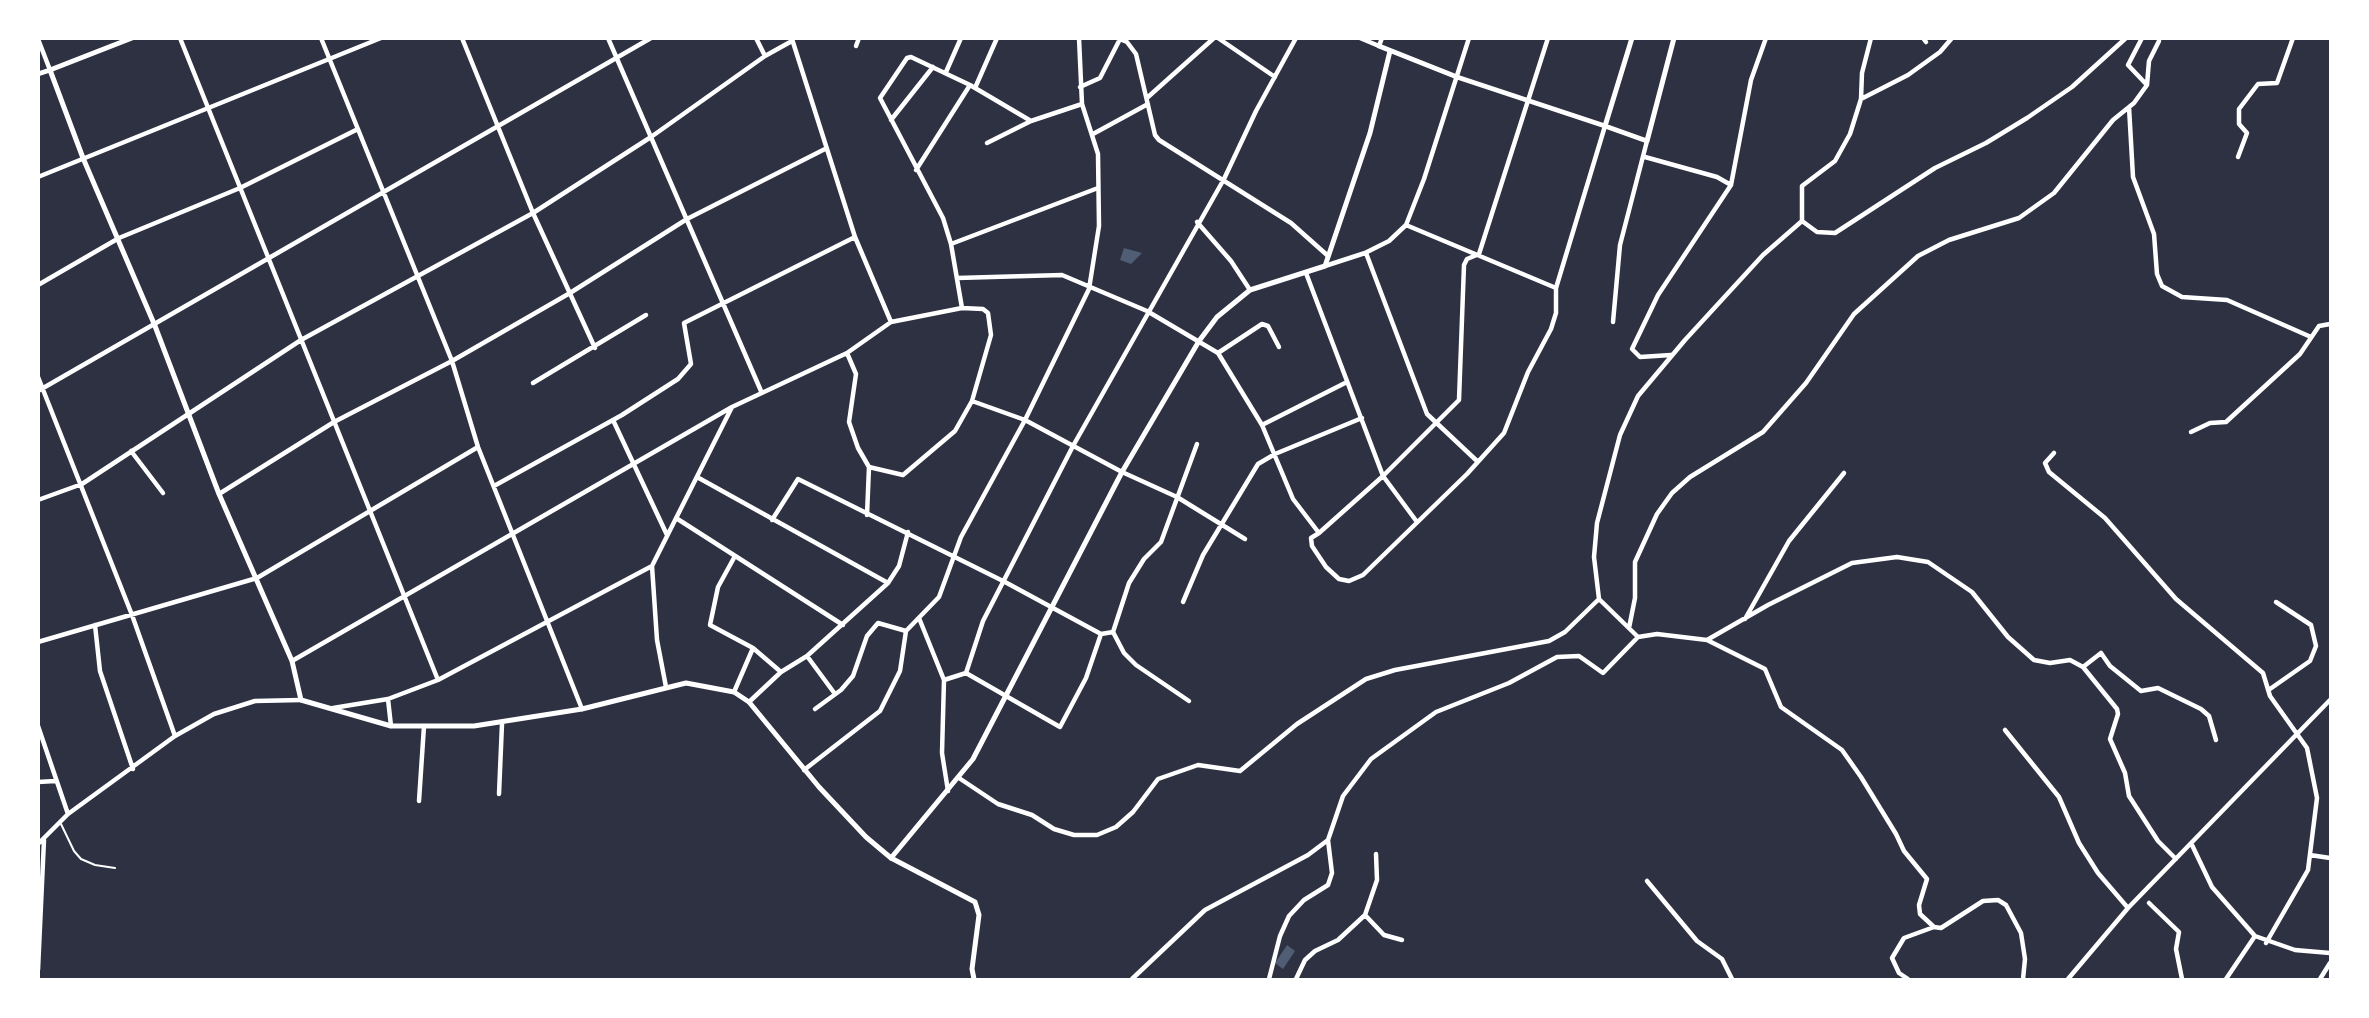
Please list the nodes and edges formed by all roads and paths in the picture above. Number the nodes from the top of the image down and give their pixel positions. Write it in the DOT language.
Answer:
graph roads {
  1 [pos="132,38"];
  2 [pos="180,38"];
  3 [pos="321,38"];
  4 [pos="381,38"];
  5 [pos="462,38"];
  6 [pos="608,38"];
  7 [pos="652,38"];
  8 [pos="756,38"];
  9 [pos="859,38"];
  10 [pos="961,38"];
  11 [pos="997,38"];
  12 [pos="1079,38"];
  13 [pos="1216,38"];
  14 [pos="1296,38"];
  15 [pos="1360,38"];
  16 [pos="1382,38"];
  17 [pos="1469,38"];
  18 [pos="1548,38"];
  19 [pos="1632,38"];
  20 [pos="1674,38"];
  21 [pos="1766,38"];
  22 [pos="1871,38"];
  23 [pos="1952,38"];
  24 [pos="2126,38"];
  25 [pos="2142,38"];
  26 [pos="2292,38"];
  27 [pos="38,39"];
  28 [pos="1120,39"];
  29 [pos="792,40"];
  30 [pos="2160,41"];
  31 [pos="856,46"];
  32 [pos="1379,47"];
  33 [pos="1390,51"];
  34 [pos="765,56"];
  35 [pos="617,58"];
  36 [pos="331,61"];
  37 [pos="933,67"];
  38 [pos="50,70"];
  39 [pos="946,72"];
  40 [pos="38,74"];
  41 [pos="1275,78"];
  42 [pos="1457,78"];
  43 [pos="2147,85"];
  44 [pos="973,86"];
  45 [pos="1080,87"];
  46 [pos="1148,97"];
  47 [pos="1861,99"];
  48 [pos="1528,100"];
  49 [pos="1082,104"];
  50 [pos="1148,104"];
  51 [pos="2129,107"];
  52 [pos="210,110"];
  53 [pos="891,120"];
  54 [pos="1031,121"];
  55 [pos="1605,126"];
  56 [pos="498,127"];
  57 [pos="358,129"];
  58 [pos="1093,134"];
  59 [pos="651,137"];
  60 [pos="1647,141"];
  61 [pos="987,142"];
  62 [pos="825,149"];
  63 [pos="1645,157"];
  64 [pos="2238,157"];
  65 [pos="83,158"];
  66 [pos="916,170"];
  67 [pos="38,177"];
  68 [pos="1224,179"];
  69 [pos="1731,185"];
  70 [pos="240,188"];
  71 [pos="1098,188"];
  72 [pos="383,196"];
  73 [pos="533,213"];
  74 [pos="687,219"];
  75 [pos="1802,221"];
  76 [pos="1197,222"];
  77 [pos="1406,225"];
  78 [pos="855,237"];
  79 [pos="119,238"];
  80 [pos="951,244"];
  81 [pos="1365,253"];
  82 [pos="1479,254"];
  83 [pos="1327,255"];
  84 [pos="268,259"];
  85 [pos="1325,265"];
  86 [pos="1306,273"];
  87 [pos="417,278"];
  88 [pos="957,278"];
  89 [pos="38,285"];
  90 [pos="1556,288"];
  91 [pos="1089,289"];
  92 [pos="1250,290"];
  93 [pos="570,293"];
  94 [pos="723,303"];
  95 [pos="962,308"];
  96 [pos="1147,311"];
  97 [pos="646,315"];
  98 [pos="891,322"];
  99 [pos="1613,322"];
  100 [pos="2330,324"];
  101 [pos="155,326"];
  102 [pos="2311,337"];
  103 [pos="301,340"];
  104 [pos="1199,341"];
  105 [pos="1279,347"];
  106 [pos="595,348"];
  107 [pos="847,353"];
  108 [pos="1218,353"];
  109 [pos="1671,355"];
  110 [pos="452,361"];
  111 [pos="38,377"];
  112 [pos="1347,382"];
  113 [pos="533,383"];
  114 [pos="42,390"];
  115 [pos="761,391"];
  116 [pos="972,401"];
  117 [pos="732,407"];
  118 [pos="188,412"];
  119 [pos="1362,418"];
  120 [pos="613,420"];
  121 [pos="1025,420"];
  122 [pos="334,422"];
  123 [pos="1435,422"];
  124 [pos="1262,425"];
  125 [pos="2191,432"];
  126 [pos="1197,444"];
  127 [pos="1073,446"];
  128 [pos="478,447"];
  129 [pos="131,451"];
  130 [pos="2054,453"];
  131 [pos="1275,454"];
  132 [pos="1477,461"];
  133 [pos="633,462"];
  134 [pos="869,467"];
  135 [pos="1122,472"];
  136 [pos="1844,473"];
  137 [pos="1383,476"];
  138 [pos="697,477"];
  139 [pos="82,484"];
  140 [pos="494,486"];
  141 [pos="163,493"];
  142 [pos="219,494"];
  143 [pos="1177,497"];
  144 [pos="38,500"];
  145 [pos="370,512"];
  146 [pos="867,515"];
  147 [pos="676,518"];
  148 [pos="772,520"];
  149 [pos="1417,522"];
  150 [pos="1221,523"];
  151 [pos="512,532"];
  152 [pos="908,532"];
  153 [pos="1319,533"];
  154 [pos="667,536"];
  155 [pos="1245,539"];
  156 [pos="735,555"];
  157 [pos="955,557"];
  158 [pos="652,566"];
  159 [pos="257,578"];
  160 [pos="1005,582"];
  161 [pos="888,583"];
  162 [pos="404,596"];
  163 [pos="1599,599"];
  164 [pos="1182,601"];
  165 [pos="2276,602"];
  166 [pos="1050,606"];
  167 [pos="132,615"];
  168 [pos="919,618"];
  169 [pos="1745,619"];
  170 [pos="547,622"];
  171 [pos="95,625"];
  172 [pos="843,625"];
  173 [pos="1629,628"];
  174 [pos="906,631"];
  175 [pos="1113,632"];
  176 [pos="1101,634"];
  177 [pos="1637,637"];
  178 [pos="1707,640"];
  179 [pos="38,642"];
  180 [pos="753,648"];
  181 [pos="807,656"];
  182 [pos="292,661"];
  183 [pos="2083,667"];
  184 [pos="781,672"];
  185 [pos="966,673"];
  186 [pos="438,680"];
  187 [pos="944,680"];
  188 [pos="666,687"];
  189 [pos="2270,689"];
  190 [pos="734,692"];
  191 [pos="835,694"];
  192 [pos="1007,695"];
  193 [pos="388,699"];
  194 [pos="2330,699"];
  195 [pos="301,700"];
  196 [pos="1189,701"];
  197 [pos="749,702"];
  198 [pos="325,709"];
  199 [pos="582,709"];
  200 [pos="815,709"];
  201 [pos="502,724"];
  202 [pos="38,726"];
  203 [pos="391,726"];
  204 [pos="424,726"];
  205 [pos="2005,730"];
  206 [pos="2297,734"];
  207 [pos="175,736"];
  208 [pos="2216,740"];
  209 [pos="133,769"];
  210 [pos="804,770"];
  211 [pos="959,778"];
  212 [pos="55,781"];
  213 [pos="38,782"];
  214 [pos="948,792"];
  215 [pos="499,794"];
  216 [pos="419,801"];
  217 [pos="68,814"];
  218 [pos="61,823"];
  219 [pos="44,840"];
  220 [pos="1328,840"];
  221 [pos="38,844"];
  222 [pos="2192,845"];
  223 [pos="1376,854"];
  224 [pos="2310,855"];
  225 [pos="891,858"];
  226 [pos="2330,858"];
  227 [pos="2176,859"];
  228 [pos="115,868"];
  229 [pos="40,880"];
  230 [pos="1647,881"];
  231 [pos="2149,903"];
  232 [pos="2127,908"];
  233 [pos="1365,915"];
  234 [pos="1934,927"];
  235 [pos="2255,936"];
  236 [pos="1402,940"];
  237 [pos="2266,943"];
  238 [pos="2330,953"];
  239 [pos="2330,962"];
  240 [pos="38,970"];
  241 [pos="974,979"];
  242 [pos="1132,979"];
  243 [pos="1269,979"];
  244 [pos="1296,979"];
  245 [pos="1732,979"];
  246 [pos="1908,979"];
  247 [pos="2023,979"];
  248 [pos="2068,979"];
  249 [pos="2182,979"];
  250 [pos="2226,979"];
  251 [pos="2320,979"];
  1 -- 38 [label="main road"];
  2 -- 52 [label="street"];
  3 -- 36 [label="street"];
  4 -- 36 [label="street"];
  5 -- 56 [label="street"];
  6 -- 35 [label="street"];
  7 -- 35 [label="street"];
  8 -- 34 [label="street"];
  9 -- 31 [label="street"];
  10 -- 39 [label="street"];
  11 -- 44 [label="street"];
  12 -- 45 [label="street"];
  13 -- 41 [label="street"];
  13 -- 46 [label="street"];
  14 -- 41 [label="street"];
  15 -- 32 [label="street"];
  16 -- 32 [label="street"];
  17 -- 42 [label="street"];
  18 -- 48 [label="street"];
  19 -- 55 [label="main road"];
  20 -- 60 [label="main road"];
  21 -- 69 [label="street"];
  22 -- 47 [label="street"];
  23 -- 47 [label="street"];
  24 -- 75 [label="street"];
  25 -- 43 [label="street"];
  26 -- 64 [label="street"];
  27 -- 38 [label="street"];
  28 -- 45 [label="street"];
  28 -- 46 [label="street"];
  29 -- 34 [label="street"];
  29 -- 62 [label="street"];
  30 -- 43 [label="street"];
  32 -- 33 [label="main road"];
  33 -- 42 [label="main road"];
  33 -- 83 [label="main road"];
  34 -- 59 [label="street"];
  35 -- 56 [label="street"];
  35 -- 59 [label="street"];
  36 -- 52 [label="street"];
  36 -- 57 [label="street"];
  37 -- 39 [label="street"];
  37 -- 53 [label="street"];
  37 -- 53 [label="street"];
  38 -- 40 [label="main road"];
  38 -- 65 [label="main road"];
  39 -- 44 [label="street"];
  41 -- 68 [label="street"];
  42 -- 48 [label="main road"];
  42 -- 77 [label="street"];
  43 -- 51 [label="street"];
  44 -- 54 [label="street"];
  44 -- 66 [label="street"];
  45 -- 49 [label="street"];
  46 -- 50 [label="street"];
  47 -- 75 [label="street"];
  48 -- 55 [label="main road"];
  48 -- 82 [label="street"];
  49 -- 54 [label="street"];
  49 -- 58 [label="street"];
  50 -- 58 [label="street"];
  50 -- 68 [label="street"];
  51 -- 102 [label="street"];
  51 -- 173 [label="street"];
  52 -- 65 [label="street"];
  52 -- 70 [label="street"];
  53 -- 66 [label="street"];
  54 -- 61 [label="street"];
  55 -- 60 [label="main road"];
  55 -- 90 [label="street"];
  56 -- 72 [label="street"];
  56 -- 73 [label="street"];
  57 -- 70 [label="street"];
  57 -- 72 [label="street"];
  58 -- 71 [label="street"];
  59 -- 73 [label="street"];
  59 -- 74 [label="street"];
  60 -- 63 [label="street"];
  62 -- 74 [label="street"];
  62 -- 78 [label="street"];
  63 -- 69 [label="street"];
  63 -- 99 [label="street"];
  65 -- 67 [label="street"];
  65 -- 79 [label="main road"];
  66 -- 80 [label="street"];
  68 -- 76 [label="street"];
  68 -- 83 [label="street"];
  69 -- 109 [label="street"];
  70 -- 79 [label="street"];
  70 -- 84 [label="street"];
  71 -- 80 [label="street"];
  71 -- 91 [label="street"];
  72 -- 84 [label="street"];
  72 -- 87 [label="street"];
  73 -- 87 [label="street"];
  73 -- 93 [label="street"];
  74 -- 93 [label="street"];
  74 -- 94 [label="street"];
  75 -- 109 [label="street"];
  76 -- 92 [label="street"];
  76 -- 96 [label="street"];
  77 -- 81 [label="street"];
  77 -- 82 [label="street"];
  78 -- 94 [label="street"];
  78 -- 98 [label="street"];
  79 -- 89 [label="street"];
  79 -- 101 [label="main road"];
  80 -- 88 [label="street"];
  81 -- 85 [label="street"];
  81 -- 123 [label="street"];
  82 -- 90 [label="street"];
  82 -- 123 [label="street"];
  83 -- 85 [label="main road"];
  84 -- 101 [label="street"];
  84 -- 103 [label="street"];
  85 -- 86 [label="main road"];
  86 -- 92 [label="main road"];
  86 -- 112 [label="street"];
  87 -- 103 [label="street"];
  87 -- 110 [label="street"];
  88 -- 91 [label="street"];
  88 -- 95 [label="street"];
  90 -- 132 [label="street"];
  91 -- 96 [label="street"];
  91 -- 121 [label="street"];
  92 -- 104 [label="main road"];
  93 -- 106 [label="street"];
  93 -- 110 [label="street"];
  94 -- 115 [label="street"];
  94 -- 120 [label="street"];
  95 -- 98 [label="street"];
  95 -- 116 [label="street"];
  96 -- 104 [label="street"];
  96 -- 127 [label="street"];
  97 -- 106 [label="street"];
  98 -- 107 [label="street"];
  100 -- 102 [label="street"];
  101 -- 114 [label="street"];
  101 -- 118 [label="main road"];
  102 -- 125 [label="street"];
  103 -- 118 [label="street"];
  103 -- 122 [label="street"];
  104 -- 108 [label="street"];
  104 -- 135 [label="main road"];
  105 -- 108 [label="street"];
  106 -- 113 [label="street"];
  107 -- 115 [label="street"];
  107 -- 134 [label="street"];
  108 -- 124 [label="street"];
  109 -- 163 [label="street"];
  110 -- 122 [label="street"];
  110 -- 128 [label="street"];
  111 -- 114 [label="street"];
  112 -- 119 [label="street"];
  112 -- 124 [label="street"];
  114 -- 139 [label="street"];
  115 -- 117 [label="street"];
  116 -- 121 [label="street"];
  116 -- 134 [label="street"];
  117 -- 133 [label="street"];
  117 -- 138 [label="street"];
  118 -- 129 [label="street"];
  118 -- 142 [label="main road"];
  119 -- 131 [label="street"];
  119 -- 137 [label="street"];
  120 -- 133 [label="street"];
  120 -- 140 [label="street"];
  121 -- 127 [label="street"];
  121 -- 157 [label="street"];
  122 -- 142 [label="street"];
  122 -- 145 [label="street"];
  123 -- 132 [label="street"];
  123 -- 137 [label="street"];
  124 -- 131 [label="street"];
  126 -- 143 [label="street"];
  127 -- 135 [label="street"];
  127 -- 160 [label="street"];
  128 -- 140 [label="street"];
  128 -- 145 [label="street"];
  129 -- 139 [label="street"];
  129 -- 141 [label="street"];
  130 -- 189 [label="street"];
  131 -- 150 [label="street"];
  131 -- 153 [label="street"];
  132 -- 149 [label="street"];
  133 -- 151 [label="street"];
  133 -- 154 [label="street"];
  134 -- 146 [label="street"];
  135 -- 143 [label="street"];
  135 -- 166 [label="main road"];
  136 -- 169 [label="street"];
  137 -- 149 [label="street"];
  137 -- 153 [label="street"];
  138 -- 147 [label="street"];
  138 -- 148 [label="street"];
  139 -- 144 [label="street"];
  139 -- 167 [label="street"];
  140 -- 151 [label="street"];
  142 -- 159 [label="main road"];
  143 -- 150 [label="street"];
  143 -- 175 [label="street"];
  145 -- 159 [label="street"];
  145 -- 162 [label="street"];
  146 -- 148 [label="street"];
  146 -- 152 [label="street"];
  147 -- 154 [label="street"];
  147 -- 156 [label="street"];
  148 -- 161 [label="street"];
  149 -- 153 [label="street"];
  150 -- 155 [label="street"];
  150 -- 164 [label="street"];
  151 -- 162 [label="street"];
  151 -- 170 [label="street"];
  152 -- 157 [label="street"];
  152 -- 161 [label="street"];
  154 -- 158 [label="street"];
  156 -- 172 [label="street"];
  156 -- 180 [label="street"];
  157 -- 160 [label="street"];
  157 -- 168 [label="street"];
  158 -- 170 [label="street"];
  158 -- 188 [label="street"];
  159 -- 167 [label="street"];
  159 -- 182 [label="main road"];
  160 -- 166 [label="street"];
  160 -- 185 [label="street"];
  161 -- 172 [label="street"];
  162 -- 182 [label="street"];
  162 -- 186 [label="street"];
  163 -- 173 [label="street"];
  163 -- 211 [label="street"];
  165 -- 189 [label="street"];
  166 -- 176 [label="street"];
  166 -- 192 [label="main road"];
  167 -- 171 [label="street"];
  167 -- 207 [label="street"];
  168 -- 174 [label="street"];
  168 -- 187 [label="street"];
  169 -- 178 [label="street"];
  169 -- 183 [label="street"];
  170 -- 186 [label="street"];
  170 -- 199 [label="street"];
  171 -- 179 [label="street"];
  171 -- 209 [label="street"];
  172 -- 181 [label="street"];
  173 -- 177 [label="street"];
  174 -- 191 [label="street"];
  174 -- 210 [label="street"];
  175 -- 176 [label="street"];
  175 -- 196 [label="street"];
  176 -- 192 [label="street"];
  177 -- 178 [label="street"];
  177 -- 220 [label="street"];
  178 -- 234 [label="street"];
  180 -- 184 [label="street"];
  180 -- 190 [label="street"];
  181 -- 184 [label="street"];
  181 -- 191 [label="street"];
  182 -- 195 [label="main road"];
  183 -- 208 [label="street"];
  183 -- 227 [label="street"];
  184 -- 197 [label="street"];
  185 -- 187 [label="street"];
  185 -- 192 [label="street"];
  186 -- 193 [label="street"];
  187 -- 214 [label="street"];
  188 -- 190 [label="main road"];
  188 -- 199 [label="main road"];
  189 -- 206 [label="street"];
  190 -- 197 [label="main road"];
  191 -- 200 [label="street"];
  192 -- 211 [label="main road"];
  193 -- 198 [label="street"];
  193 -- 203 [label="street"];
  194 -- 206 [label="street"];
  195 -- 198 [label="main road"];
  195 -- 207 [label="street"];
  197 -- 210 [label="main road"];
  198 -- 203 [label="main road"];
  199 -- 201 [label="main road"];
  201 -- 204 [label="main road"];
  201 -- 215 [label="street"];
  202 -- 212 [label="street"];
  203 -- 204 [label="main road"];
  204 -- 216 [label="street"];
  205 -- 232 [label="street"];
  206 -- 222 [label="street"];
  206 -- 224 [label="street"];
  207 -- 209 [label="street"];
  209 -- 217 [label="street"];
  210 -- 225 [label="main road"];
  211 -- 214 [label="main road"];
  212 -- 213 [label="street"];
  212 -- 217 [label="street"];
  214 -- 225 [label="main road"];
  217 -- 218 [label="street"];
  218 -- 219 [label="street"];
  218 -- 228 [label="lane"];
  219 -- 221 [label="street"];
  219 -- 229 [label="street"];
  220 -- 242 [label="street"];
  220 -- 243 [label="street"];
  222 -- 227 [label="street"];
  222 -- 235 [label="street"];
  223 -- 233 [label="street"];
  224 -- 226 [label="street"];
  224 -- 237 [label="street"];
  225 -- 241 [label="main road"];
  227 -- 232 [label="street"];
  229 -- 240 [label="street"];
  230 -- 245 [label="street"];
  231 -- 249 [label="street"];
  232 -- 248 [label="street"];
  233 -- 236 [label="street"];
  233 -- 244 [label="street"];
  234 -- 246 [label="street"];
  234 -- 247 [label="street"];
  235 -- 237 [label="street"];
  235 -- 250 [label="street"];
  237 -- 238 [label="street"];
  239 -- 251 [label="street"];
}
